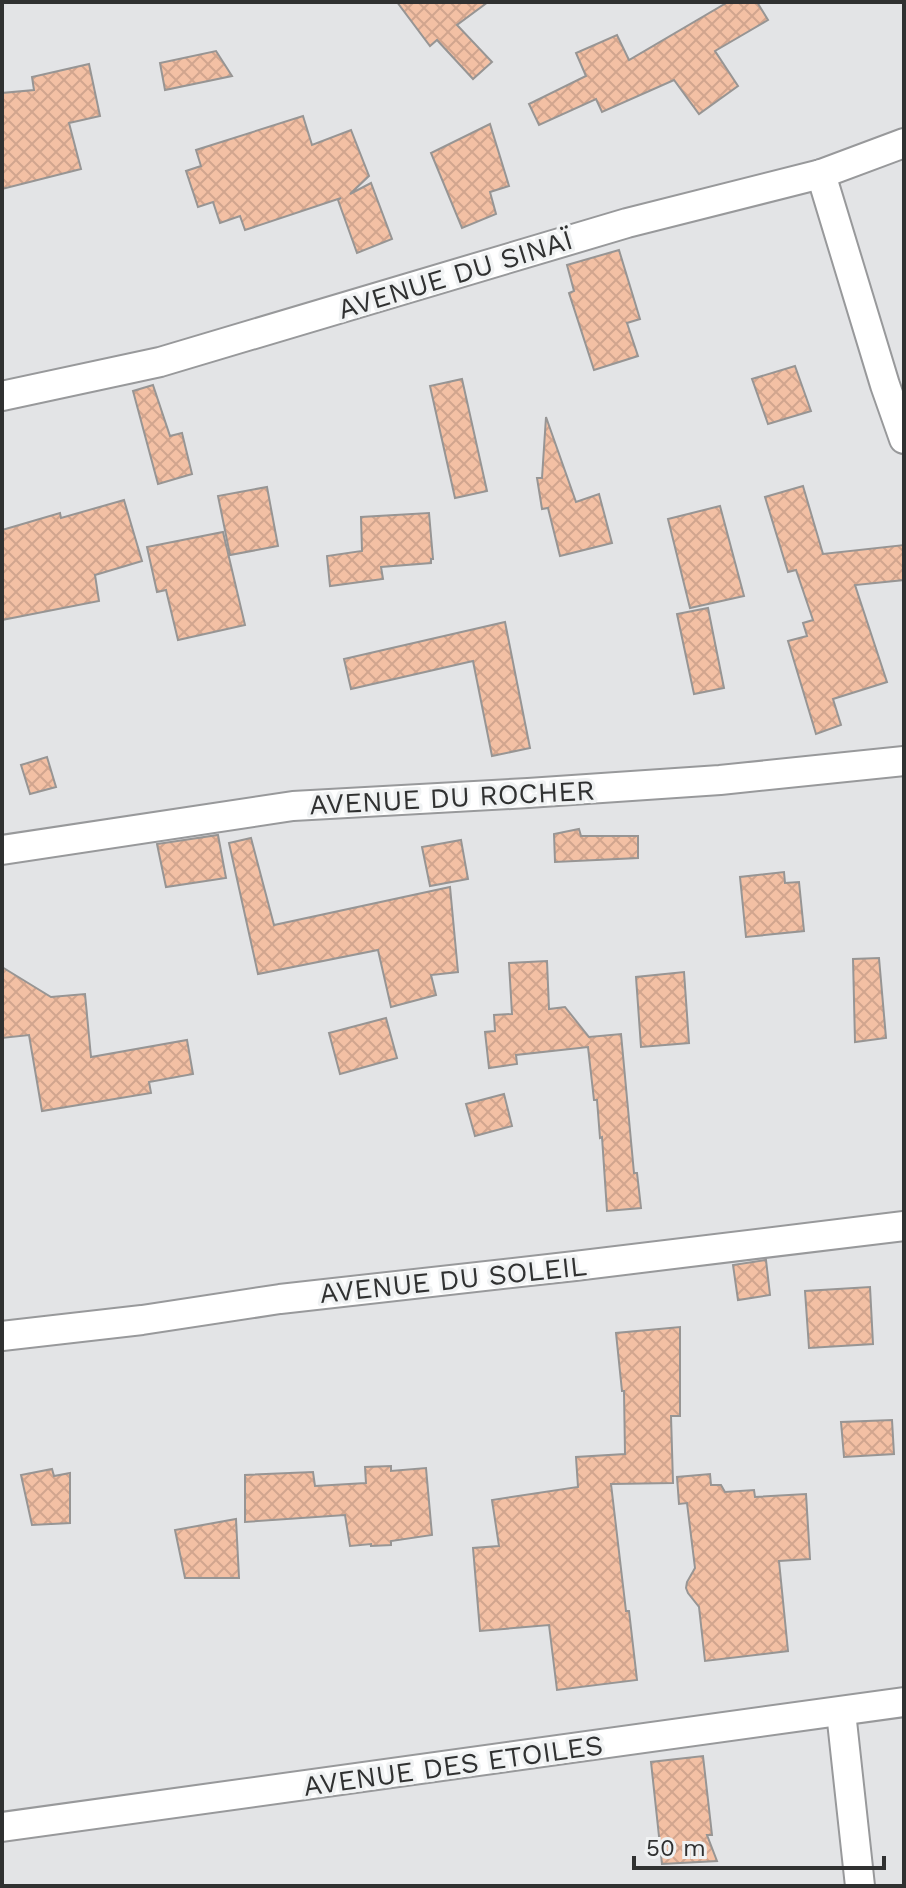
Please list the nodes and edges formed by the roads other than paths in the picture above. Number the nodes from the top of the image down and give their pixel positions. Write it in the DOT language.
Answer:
graph roads {
  1 [pos="904,143"];
  2 [pos="821,174"];
  3 [pos="2,396"];
  4 [pos="904,439"];
  5 [pos="904,761"];
  6 [pos="2,850"];
  7 [pos="904,1226"];
  8 [pos="2,1336"];
  9 [pos="904,1702"];
  10 [pos="841,1712"];
  11 [pos="2,1827"];
  12 [pos="860,1886"];
  1 -- 2 [label="street, AVENUE DU SINAÏ"];
  2 -- 3 [label="street, AVENUE DU SINAÏ"];
  2 -- 4 [label="street"];
  5 -- 6 [label="street, AVENUE DU ROCHER"];
  7 -- 8 [label="street, AVENUE DU SOLEIL"];
  9 -- 10 [label="street, AVENUE DES ETOILES"];
  10 -- 11 [label="street, AVENUE DES ETOILES"];
  10 -- 12 [label="street"];
}
